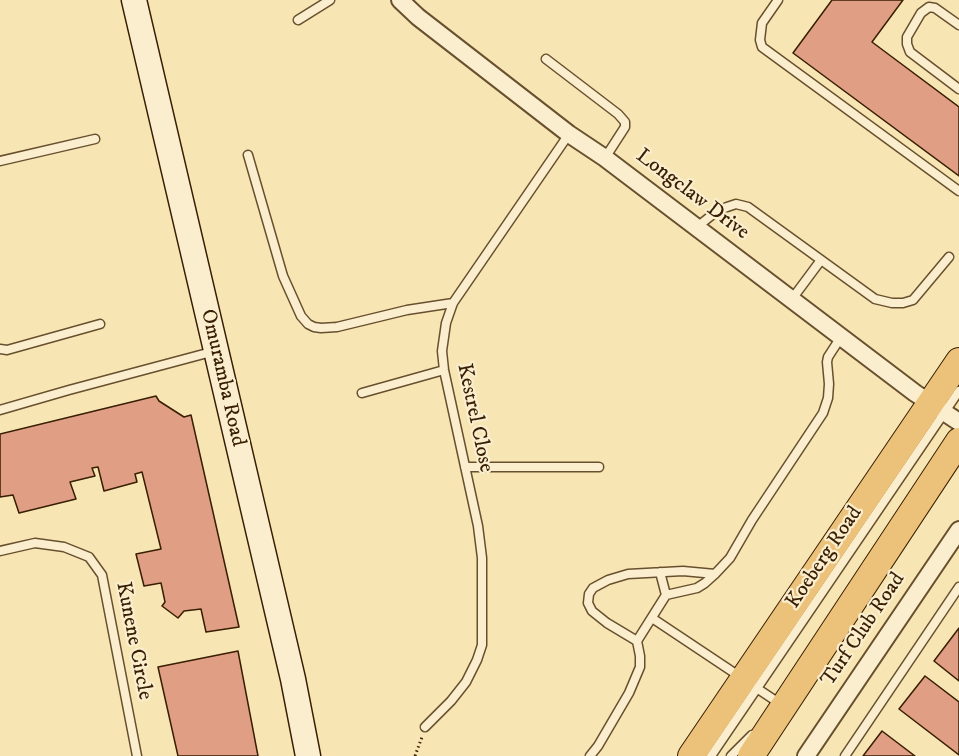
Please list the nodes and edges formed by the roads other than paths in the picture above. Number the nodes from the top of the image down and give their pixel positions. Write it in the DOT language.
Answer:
graph roads {
  1 [pos="134,0"];
  2 [pos="330,0"];
  3 [pos="400,0"];
  4 [pos="778,0"];
  5 [pos="298,20"];
  6 [pos="959,25"];
  7 [pos="546,58"];
  8 [pos="959,89"];
  9 [pos="569,134"];
  10 [pos="95,139"];
  11 [pos="248,155"];
  12 [pos="605,158"];
  13 [pos="0,160"];
  14 [pos="959,191"];
  15 [pos="697,226"];
  16 [pos="949,257"];
  17 [pos="821,260"];
  18 [pos="792,299"];
  19 [pos="453,303"];
  20 [pos="100,324"];
  21 [pos="841,337"];
  22 [pos="0,349"];
  23 [pos="216,351"];
  24 [pos="959,361"];
  25 [pos="444,370"];
  26 [pos="959,392"];
  27 [pos="362,393"];
  28 [pos="938,408"];
  29 [pos="0,410"];
  30 [pos="959,422"];
  31 [pos="959,441"];
  32 [pos="465,467"];
  33 [pos="599,467"];
  34 [pos="959,530"];
  35 [pos="0,551"];
  36 [pos="660,572"];
  37 [pos="715,574"];
  38 [pos="959,587"];
  39 [pos="666,595"];
  40 [pos="652,618"];
  41 [pos="637,641"];
  42 [pos="750,684"];
  43 [pos="784,706"];
  44 [pos="425,727"];
  45 [pos="137,756"];
  46 [pos="308,756"];
  47 [pos="590,756"];
  48 [pos="691,756"];
  49 [pos="711,756"];
  50 [pos="731,756"];
  51 [pos="751,756"];
  52 [pos="806,756"];
  53 [pos="845,756"];
  1 -- 23 [label="main road, Omuramba Road"];
  2 -- 5 [label="lane"];
  3 -- 9 [label="street, Longclaw Drive"];
  4 -- 14 [label="lane"];
  6 -- 8 [label="lane"];
  7 -- 12 [label="lane"];
  9 -- 12 [label="street, Longclaw Drive"];
  9 -- 19 [label="lane, Kestrel Close"];
  10 -- 13 [label="lane"];
  11 -- 19 [label="lane"];
  12 -- 15 [label="street, Longclaw Drive"];
  15 -- 17 [label="lane"];
  15 -- 18 [label="street, Longclaw Drive"];
  16 -- 17 [label="lane"];
  17 -- 18 [label="lane"];
  18 -- 21 [label="street, Longclaw Drive"];
  19 -- 25 [label="lane, Kestrel Close"];
  20 -- 22 [label="lane"];
  21 -- 28 [label="street, Longclaw Drive"];
  21 -- 37 [label="lane"];
  23 -- 29 [label="lane"];
  23 -- 46 [label="main road, Omuramba Road"];
  24 -- 28 [label="main road, Koeberg Road"];
  25 -- 27 [label="lane"];
  25 -- 32 [label="lane, Kestrel Close"];
  26 -- 28 [label="lane"];
  28 -- 30 [label="street, Longclaw Drive"];
  28 -- 42 [label="main road, Koeberg Road"];
  31 -- 43 [label="main road"];
  32 -- 33 [label="lane"];
  32 -- 44 [label="lane, Kestrel Close"];
  34 -- 52 [label="street, Turf Club Road"];
  35 -- 45 [label="lane, Kunene Circle"];
  36 -- 37 [label="lane"];
  36 -- 39 [label="lane"];
  36 -- 41 [label="lane"];
  37 -- 39 [label="lane"];
  38 -- 53 [label="lane"];
  39 -- 40 [label="lane"];
  40 -- 41 [label="lane"];
  40 -- 42 [label="lane"];
  41 -- 47 [label="lane"];
  42 -- 43 [label="lane"];
  42 -- 48 [label="main road, Koeberg Road"];
  42 -- 49 [label="lane"];
  43 -- 50 [label="lane"];
  43 -- 51 [label="main road"];
}
